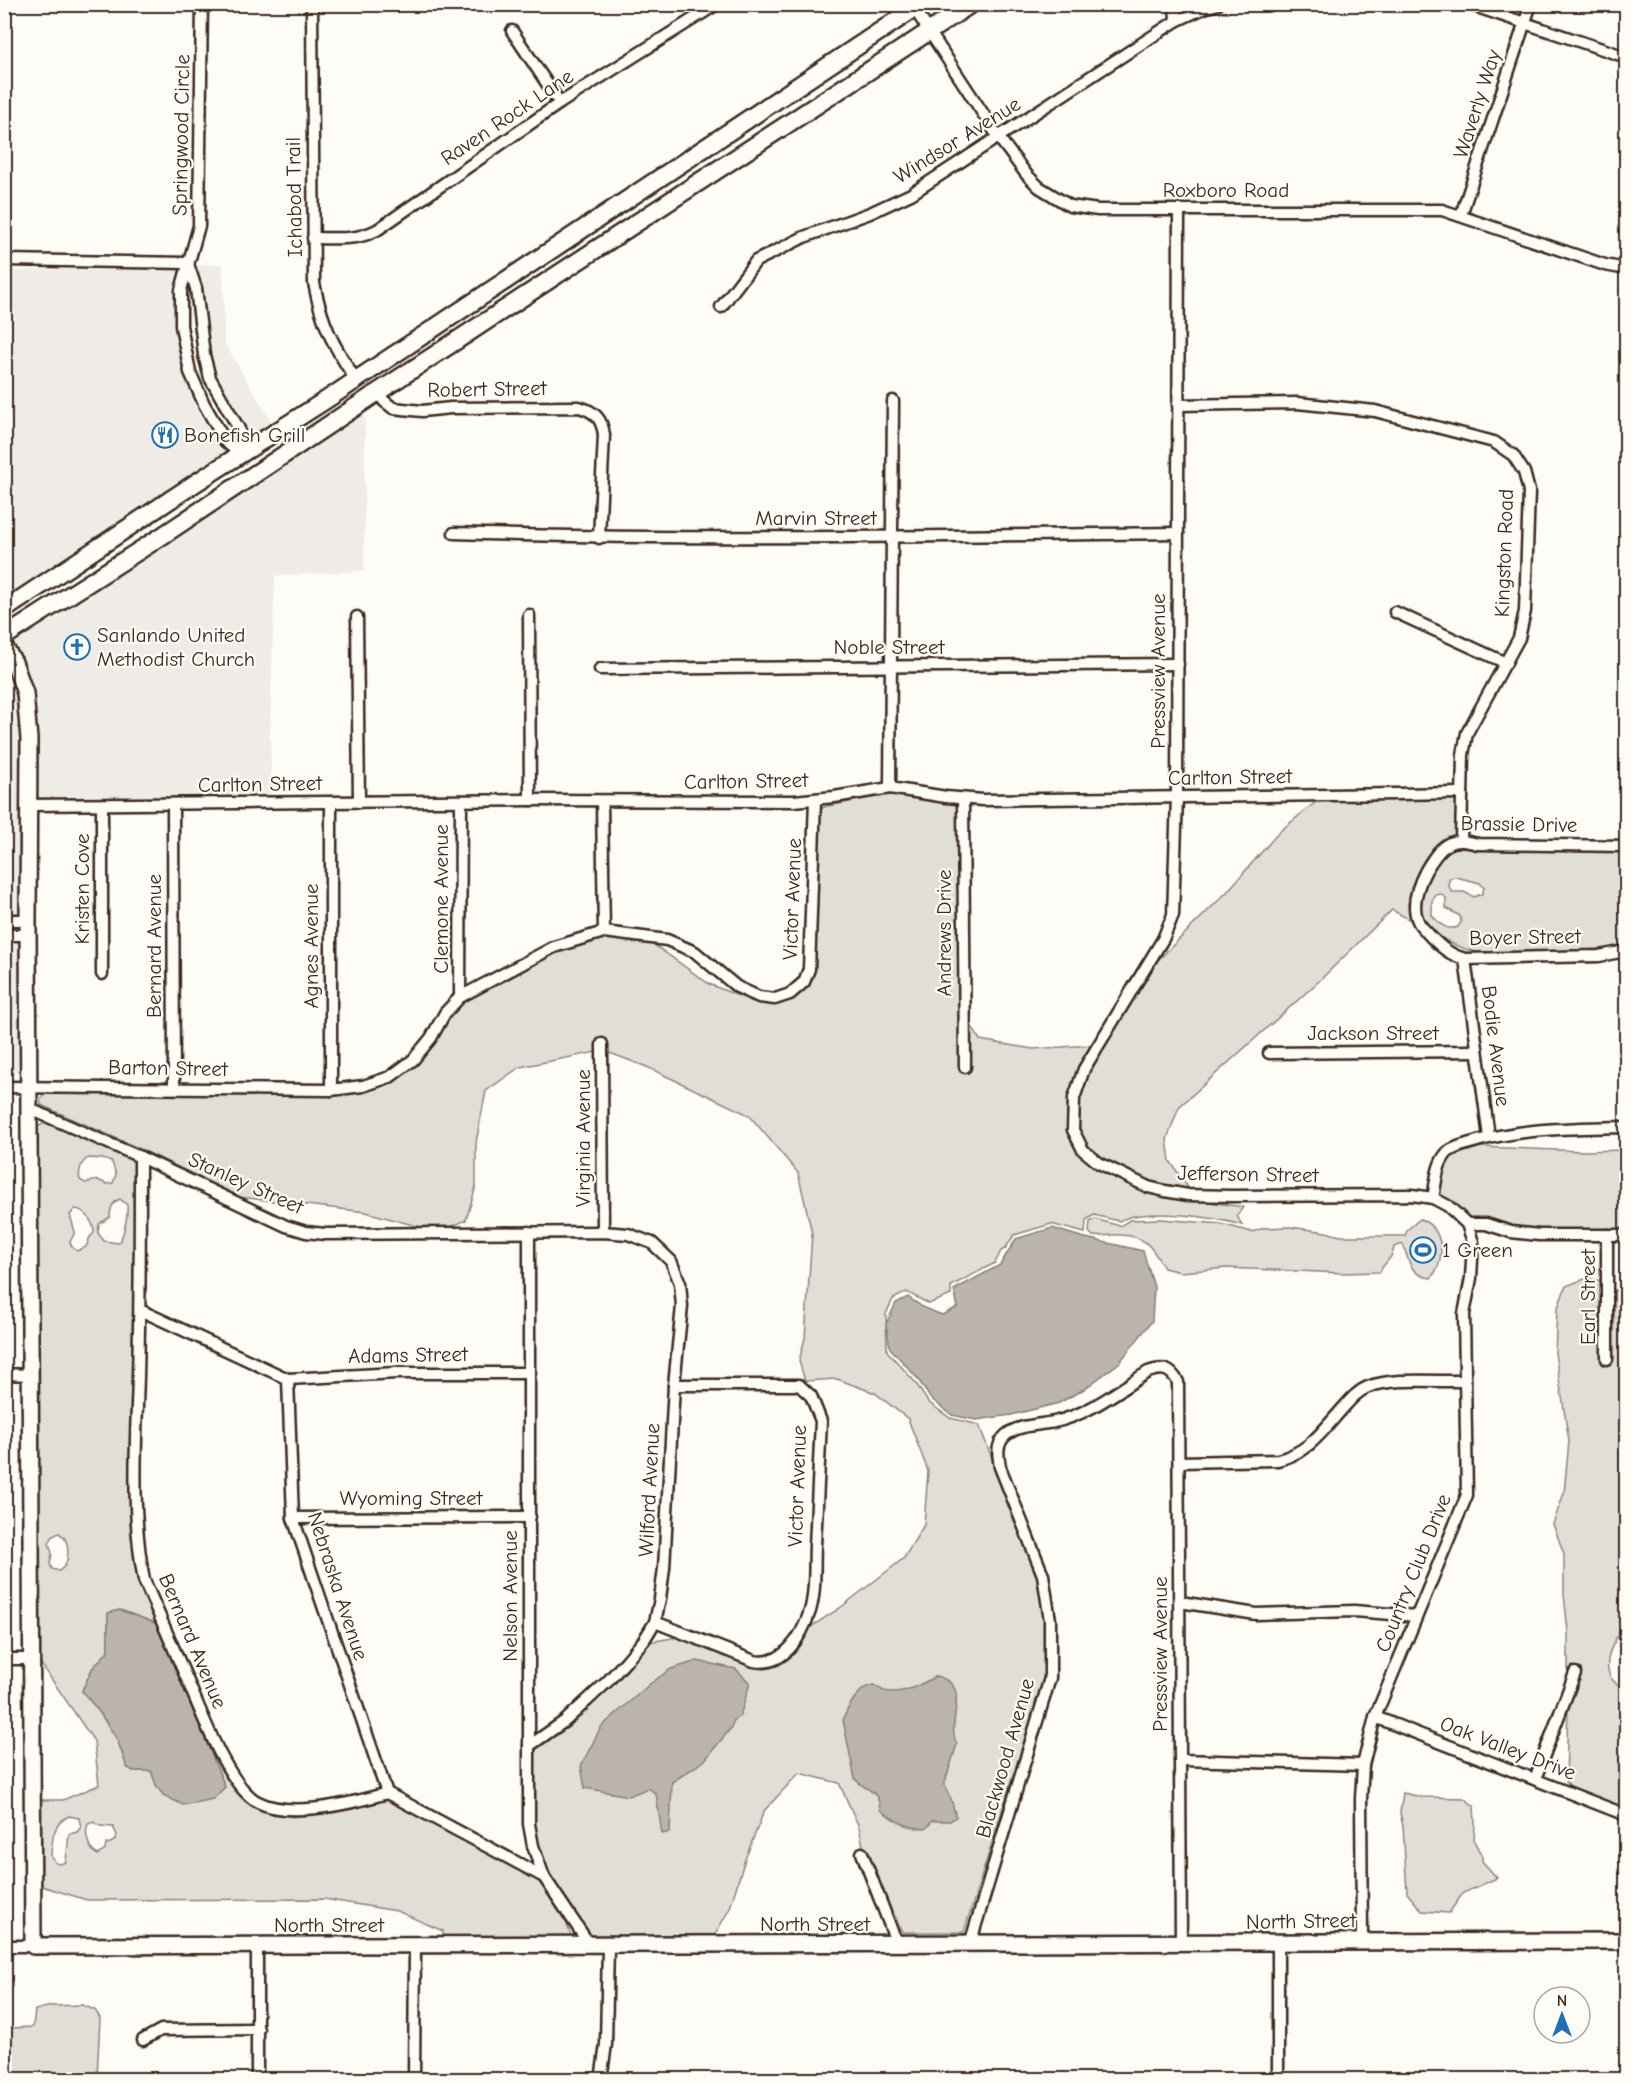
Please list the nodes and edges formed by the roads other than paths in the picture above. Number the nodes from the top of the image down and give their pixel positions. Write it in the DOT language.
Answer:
graph roads {
  1 [pos="201,4"];
  2 [pos="312,4"];
  3 [pos="717,4"];
  4 [pos="971,4"];
  5 [pos="1175,4"];
  6 [pos="1218,4"];
  7 [pos="1468,4"];
  8 [pos="1531,4"];
  9 [pos="915,6"];
  10 [pos="1176,21"];
  11 [pos="1525,22"];
  12 [pos="512,31"];
  13 [pos="930,32"];
  14 [pos="1626,57"];
  15 [pos="560,103"];
  16 [pos="999,138"];
  17 [pos="656,179"];
  18 [pos="1179,210"];
  19 [pos="1461,215"];
  20 [pos="313,238"];
  21 [pos="591,254"];
  22 [pos="4,260"];
  23 [pos="188,263"];
  24 [pos="1626,269"];
  25 [pos="721,308"];
  26 [pos="356,380"];
  27 [pos="378,392"];
  28 [pos="329,398"];
  29 [pos="893,401"];
  30 [pos="1178,405"];
  31 [pos="241,455"];
  32 [pos="252,476"];
  33 [pos="454,533"];
  34 [pos="1178,533"];
  35 [pos="892,537"];
  36 [pos="599,538"];
  37 [pos="158,539"];
  38 [pos="4,609"];
  39 [pos="1395,612"];
  40 [pos="529,615"];
  41 [pos="357,617"];
  42 [pos="4,637"];
  43 [pos="4,646"];
  44 [pos="1506,663"];
  45 [pos="1178,664"];
  46 [pos="890,666"];
  47 [pos="600,669"];
  48 [pos="890,788"];
  49 [pos="1462,793"];
  50 [pos="1177,797"];
  51 [pos="963,799"];
  52 [pos="530,800"];
  53 [pos="815,800"];
  54 [pos="461,801"];
  55 [pos="602,801"];
  56 [pos="359,802"];
  57 [pos="331,803"];
  58 [pos="173,804"];
  59 [pos="29,805"];
  60 [pos="102,805"];
  61 [pos="1461,841"];
  62 [pos="1626,846"];
  63 [pos="1414,906"];
  64 [pos="4,920"];
  65 [pos="28,927"];
  66 [pos="604,932"];
  67 [pos="4,935"];
  68 [pos="1626,951"];
  69 [pos="1465,959"];
  70 [pos="102,974"];
  71 [pos="460,997"];
  72 [pos="602,1044"];
  73 [pos="1476,1052"];
  74 [pos="1269,1053"];
  75 [pos="965,1067"];
  76 [pos="4,1087"];
  77 [pos="30,1087"];
  78 [pos="174,1088"];
  79 [pos="331,1090"];
  80 [pos="30,1109"];
  81 [pos="1626,1127"];
  82 [pos="1489,1137"];
  83 [pos="1077,1141"];
  84 [pos="140,1156"];
  85 [pos="1433,1198"];
  86 [pos="1467,1224"];
  87 [pos="529,1232"];
  88 [pos="603,1232"];
  89 [pos="1607,1235"];
  90 [pos="1626,1235"];
  91 [pos="140,1310"];
  92 [pos="1607,1359"];
  93 [pos="530,1372"];
  94 [pos="4,1374"];
  95 [pos="31,1375"];
  96 [pos="288,1379"];
  97 [pos="1465,1381"];
  98 [pos="674,1385"];
  99 [pos="999,1445"];
  100 [pos="1179,1462"];
  101 [pos="530,1517"];
  102 [pos="293,1518"];
  103 [pos="1180,1602"];
  104 [pos="1416,1617"];
  105 [pos="654,1622"];
  106 [pos="4,1659"];
  107 [pos="32,1659"];
  108 [pos="1575,1673"];
  109 [pos="1376,1717"];
  110 [pos="529,1746"];
  111 [pos="1180,1760"];
  112 [pos="1363,1765"];
  113 [pos="1535,1779"];
  114 [pos="387,1793"];
  115 [pos="1626,1815"];
  116 [pos="862,1853"];
  117 [pos="544,1877"];
  118 [pos="1362,1941"];
  119 [pos="1626,1941"];
  120 [pos="1181,1942"];
  121 [pos="1278,1942"];
  122 [pos="589,1944"];
  123 [pos="897,1944"];
  124 [pos="970,1944"];
  125 [pos="608,1945"];
  126 [pos="4,1946"];
  127 [pos="33,1946"];
  128 [pos="257,1946"];
  129 [pos="415,1946"];
  130 [pos="258,2029"];
  131 [pos="142,2040"];
  132 [pos="257,2079"];
  133 [pos="414,2079"];
  134 [pos="601,2079"];
  135 [pos="1278,2079"];
  1 -- 23 [label="street, Springwood Circle"];
  2 -- 20 [label="street, Ichabod Trail"];
  3 -- 15 [label="street, Raven Rock Lane"];
  4 -- 13 [label="main road"];
  5 -- 10 [label="street"];
  6 -- 10 [label="street, Windsor Avenue"];
  7 -- 11 [label="street"];
  8 -- 11 [label="street, Waverly Way"];
  9 -- 13 [label="street, Roxboro Road"];
  9 -- 17 [label="main road"];
  10 -- 16 [label="street, Windsor Avenue"];
  11 -- 14 [label="street"];
  11 -- 19 [label="street, Waverly Way"];
  12 -- 15 [label="street"];
  13 -- 16 [label="street, Roxboro Road"];
  13 -- 21 [label="main road"];
  15 -- 20 [label="street, Raven Rock Lane"];
  16 -- 18 [label="street, Roxboro Road"];
  16 -- 25 [label="street, Windsor Avenue"];
  17 -- 21 [label="main road"];
  17 -- 26 [label="main road"];
  18 -- 19 [label="street, Roxboro Road"];
  18 -- 30 [label="street, Pressview Avenue"];
  19 -- 24 [label="street, Roxboro Road"];
  20 -- 26 [label="street, Ichabod Trail"];
  21 -- 27 [label="main road"];
  22 -- 23 [label="street"];
  23 -- 31 [label="street"];
  23 -- 31 [label="street, Springwood Circle"];
  26 -- 28 [label="main road"];
  27 -- 32 [label="main road"];
  27 -- 36 [label="street, Robert Street"];
  28 -- 31 [label="main road"];
  28 -- 32 [label="main road"];
  29 -- 35 [label="street"];
  30 -- 34 [label="street, Pressview Avenue"];
  30 -- 44 [label="street, Kingston Road"];
  31 -- 37 [label="main road"];
  31 -- 38 [label="main road"];
  32 -- 37 [label="main road"];
  33 -- 36 [label="street, Marvin Street"];
  34 -- 35 [label="street, Marvin Street"];
  34 -- 45 [label="street, Pressview Avenue"];
  35 -- 36 [label="street, Marvin Street"];
  35 -- 46 [label="street"];
  37 -- 42 [label="main road"];
  39 -- 44 [label="street"];
  40 -- 52 [label="street"];
  41 -- 56 [label="street"];
  43 -- 59 [label="street"];
  44 -- 49 [label="street, Kingston Road"];
  45 -- 46 [label="street, Noble Street"];
  45 -- 50 [label="street, Pressview Avenue"];
  46 -- 47 [label="street, Noble Street"];
  46 -- 48 [label="street"];
  48 -- 51 [label="street, Carlton Street"];
  48 -- 53 [label="street, Carlton Street"];
  49 -- 50 [label="street, Carlton Street"];
  49 -- 61 [label="street, Kingston Road"];
  50 -- 51 [label="street, Carlton Street"];
  50 -- 83 [label="street, Pressview Avenue"];
  51 -- 75 [label="street, Andrews Drive"];
  52 -- 54 [label="street, Carlton Street"];
  52 -- 55 [label="street, Carlton Street"];
  53 -- 55 [label="street, Carlton Street"];
  53 -- 66 [label="street, Victor Avenue"];
  54 -- 56 [label="street, Carlton Street"];
  54 -- 71 [label="street, Clemone Avenue"];
  55 -- 66 [label="street"];
  56 -- 57 [label="street, Carlton Street"];
  57 -- 58 [label="street, Carlton Street"];
  57 -- 79 [label="street, Agnes Avenue"];
  58 -- 60 [label="street, Carlton Street"];
  58 -- 78 [label="street, Bernard Avenue"];
  59 -- 60 [label="street, Carlton Street"];
  59 -- 65 [label="street"];
  60 -- 70 [label="street, Kristen Cove"];
  61 -- 62 [label="street, Brassie Drive"];
  61 -- 63 [label="street, Brassie Drive"];
  63 -- 69 [label="street, Boyer Street"];
  64 -- 65 [label="street"];
  65 -- 67 [label="street"];
  65 -- 77 [label="street"];
  66 -- 71 [label="street"];
  68 -- 69 [label="street, Boyer Street"];
  69 -- 73 [label="street, Bodie Avenue"];
  71 -- 79 [label="street, Barton Street"];
  72 -- 88 [label="street, Virginia Avenue"];
  73 -- 74 [label="street, Jackson Street"];
  73 -- 82 [label="street, Bodie Avenue"];
  76 -- 77 [label="street, Barton Street"];
  77 -- 78 [label="street, Barton Street"];
  77 -- 80 [label="street"];
  78 -- 79 [label="street, Barton Street"];
  80 -- 84 [label="street, Stanley Street"];
  80 -- 95 [label="street"];
  81 -- 82 [label="street"];
  82 -- 85 [label="street"];
  83 -- 85 [label="street, Jefferson Street"];
  84 -- 87 [label="street, Stanley Street"];
  84 -- 91 [label="street"];
  85 -- 86 [label="street"];
  86 -- 89 [label="street"];
  86 -- 97 [label="street, Country Club Drive"];
  87 -- 88 [label="street, Stanley Street"];
  87 -- 93 [label="street, Nelson Avenue"];
  88 -- 98 [label="street, Wilford Avenue"];
  89 -- 90 [label="street"];
  89 -- 92 [label="street, Earl Street"];
  91 -- 96 [label="street"];
  91 -- 114 [label="street, Bernard Avenue"];
  93 -- 96 [label="street, Adams Street"];
  93 -- 101 [label="street, Nelson Avenue"];
  94 -- 95 [label="street"];
  95 -- 107 [label="street"];
  96 -- 102 [label="street, Nebraska Avenue"];
  97 -- 100 [label="street"];
  97 -- 104 [label="street, Country Club Drive"];
  98 -- 105 [label="street, Wilford Avenue"];
  98 -- 105 [label="street, Victor Avenue"];
  99 -- 100 [label="street, Pressview Avenue"];
  99 -- 124 [label="street, Blackwood Avenue"];
  100 -- 103 [label="street, Pressview Avenue"];
  101 -- 102 [label="street, Wyoming Street"];
  101 -- 110 [label="street, Nelson Avenue"];
  102 -- 114 [label="street, Nebraska Avenue"];
  103 -- 104 [label="street"];
  103 -- 111 [label="street, Pressview Avenue"];
  104 -- 109 [label="street, Country Club Drive"];
  105 -- 110 [label="street, Wilford Avenue"];
  106 -- 107 [label="street"];
  107 -- 127 [label="street"];
  108 -- 113 [label="street"];
  109 -- 112 [label="street, Country Club Drive"];
  109 -- 113 [label="street, Oak Valley Drive"];
  110 -- 117 [label="street, Nelson Avenue"];
  111 -- 112 [label="street"];
  111 -- 120 [label="street, Pressview Avenue"];
  112 -- 118 [label="street, Country Club Drive"];
  113 -- 115 [label="street, Oak Valley Drive"];
  114 -- 117 [label="street"];
  116 -- 123 [label="street"];
  117 -- 122 [label="street, Nelson Avenue"];
  118 -- 119 [label="street, North Street"];
  118 -- 121 [label="street, North Street"];
  120 -- 121 [label="street, North Street"];
  120 -- 124 [label="street, North Street"];
  121 -- 135 [label="street"];
  122 -- 125 [label="street, North Street"];
  122 -- 129 [label="street, North Street"];
  123 -- 124 [label="street, North Street"];
  123 -- 125 [label="street, North Street"];
  125 -- 134 [label="street"];
  126 -- 127 [label="street, North Street"];
  127 -- 128 [label="street, North Street"];
  128 -- 129 [label="street, North Street"];
  128 -- 130 [label="street"];
  129 -- 133 [label="street"];
  130 -- 131 [label="street"];
  130 -- 132 [label="street"];
}
